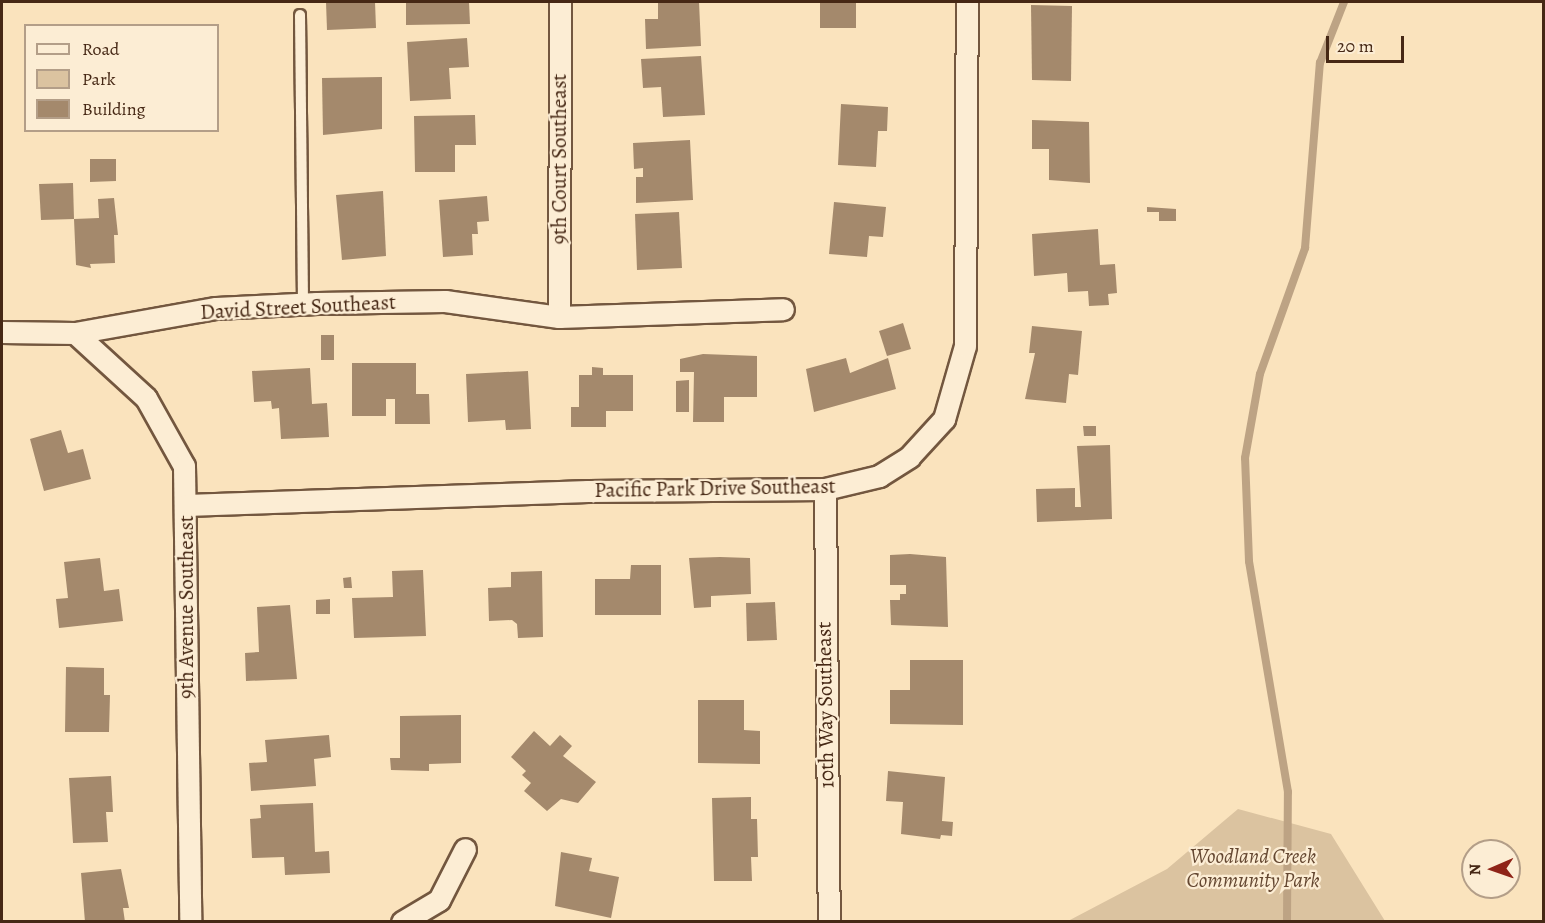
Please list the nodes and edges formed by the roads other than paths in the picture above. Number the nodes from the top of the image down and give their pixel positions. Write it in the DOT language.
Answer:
graph roads {
  1 [pos="560,2"];
  2 [pos="967,2"];
  3 [pos="300,15"];
  4 [pos="303,304"];
  5 [pos="783,309"];
  6 [pos="559,317"];
  7 [pos="2,332"];
  8 [pos="75,333"];
  9 [pos="825,489"];
  10 [pos="186,505"];
  11 [pos="465,849"];
  12 [pos="190,900"];
  13 [pos="189,921"];
  14 [pos="205,921"];
  15 [pos="402,921"];
  16 [pos="829,921"];
  1 -- 6 [label="street, 9th Court Southeast"];
  2 -- 9 [label="street, Pacific Park Drive Southeast"];
  3 -- 4 [label="lane"];
  4 -- 6 [label="street, David Street Southeast"];
  4 -- 8 [label="street, David Street Southeast"];
  5 -- 6 [label="street, David Street Southeast"];
  7 -- 8 [label="street, David Street Southeast"];
  8 -- 10 [label="street, 9th Avenue Southeast"];
  9 -- 10 [label="street, Pacific Park Drive Southeast"];
  9 -- 16 [label="street, 10th Way Southeast"];
  10 -- 12 [label="street, 9th Avenue Southeast"];
  11 -- 15 [label="street"];
  12 -- 13 [label="street, 9th Avenue Southeast"];
  12 -- 14 [label="street"];
}
